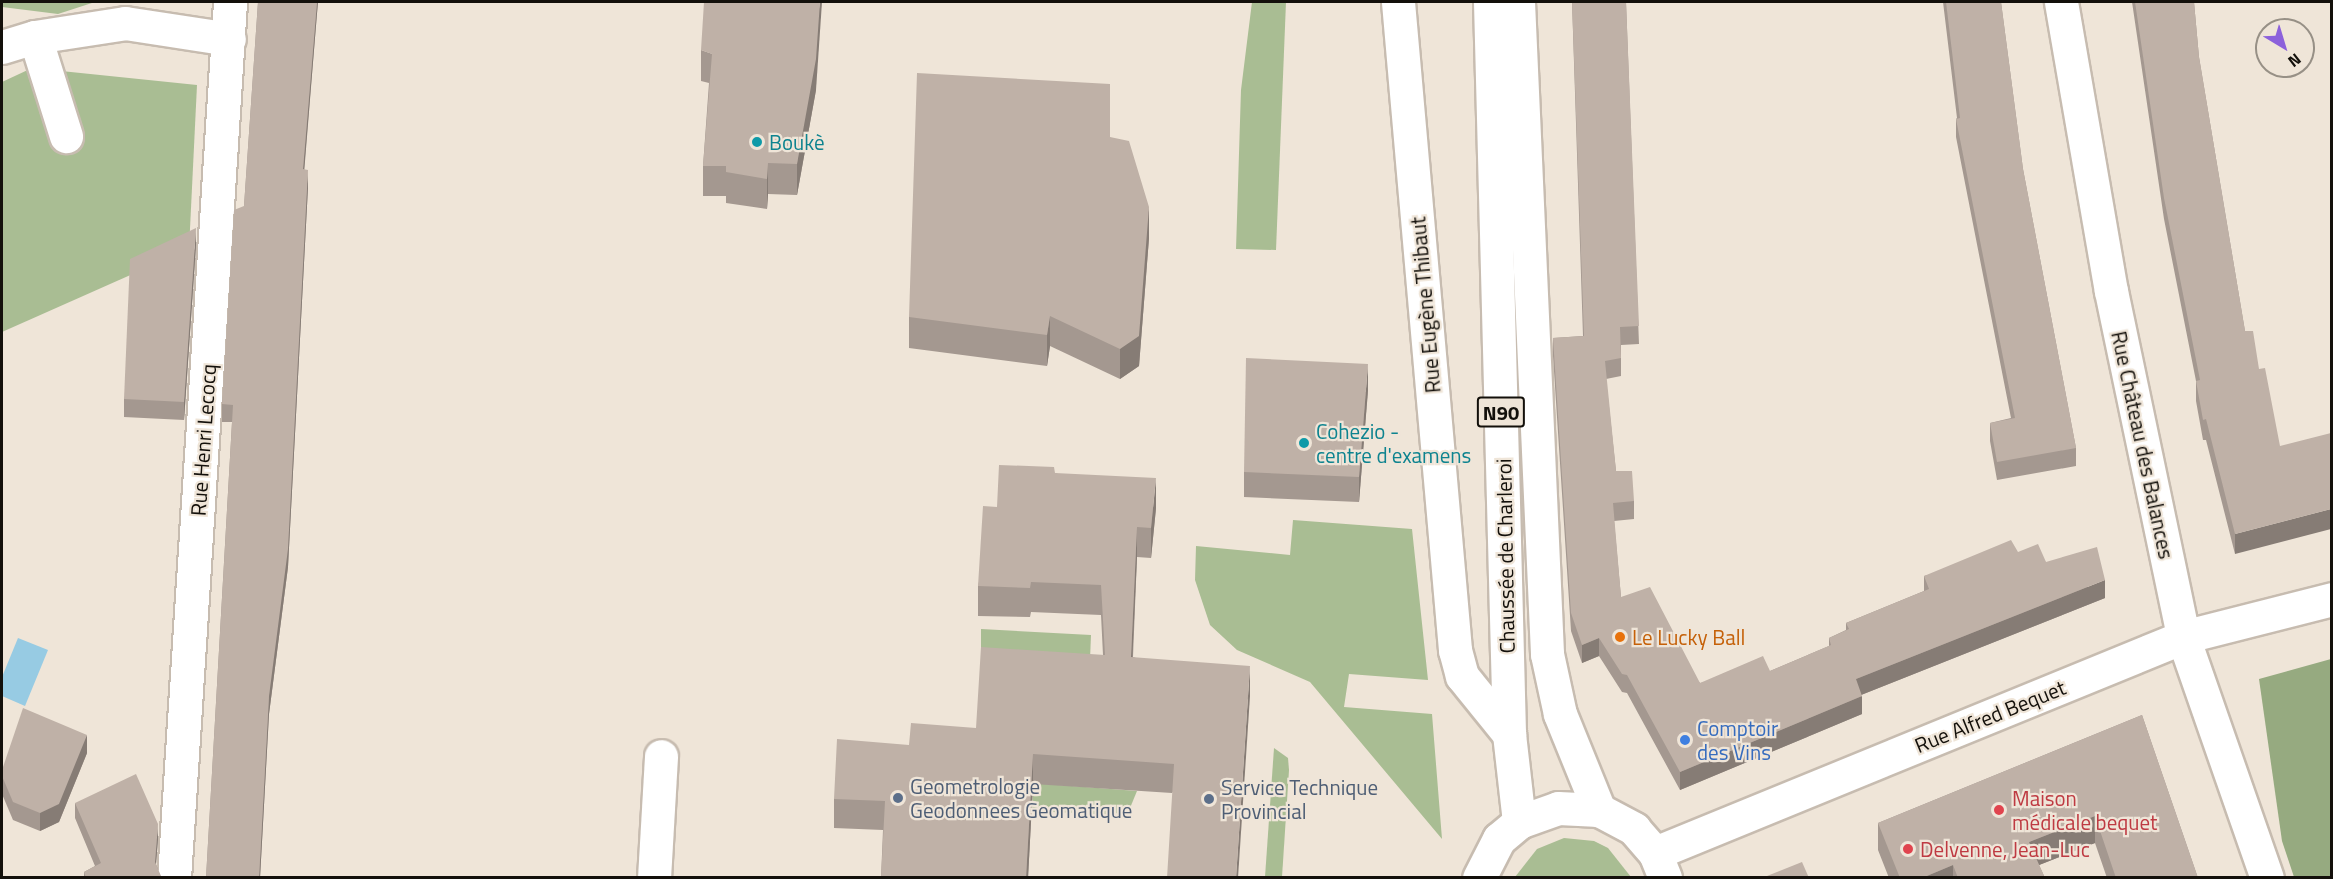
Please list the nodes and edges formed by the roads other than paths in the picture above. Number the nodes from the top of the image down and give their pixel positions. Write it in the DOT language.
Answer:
graph roads {
  1 [pos="230,2"];
  2 [pos="1398,2"];
  3 [pos="1490,2"];
  4 [pos="1518,2"];
  5 [pos="2061,2"];
  6 [pos="130,12"];
  7 [pos="35,37"];
  8 [pos="229,39"];
  9 [pos="2,48"];
  10 [pos="66,136"];
  11 [pos="2331,599"];
  12 [pos="2183,637"];
  13 [pos="1509,734"];
  14 [pos="661,756"];
  15 [pos="1599,810"];
  16 [pos="1519,822"];
  17 [pos="1660,865"];
  18 [pos="174,878"];
  19 [pos="654,878"];
  20 [pos="1479,878"];
  21 [pos="2267,878"];
  1 -- 8 [label="street, Rue Henri Lecocq"];
  2 -- 13 [label="street, Rue Eugène Thibaut"];
  3 -- 13 [label="street, Chaussée de Charleroi / N90"];
  4 -- 15 [label="street, Chaussée de Charleroi / N90"];
  5 -- 12 [label="street, Rue Château des Balances"];
  6 -- 7 [label="street"];
  6 -- 8 [label="street"];
  7 -- 9 [label="street"];
  7 -- 10 [label="street"];
  8 -- 18 [label="street, Rue Henri Lecocq"];
  11 -- 12 [label="street, Rue Alfred Bequet"];
  12 -- 17 [label="street, Rue Alfred Bequet"];
  12 -- 21 [label="street, Rue Château des Balances"];
  13 -- 16 [label="street, Chaussée de Charleroi / N90"];
  14 -- 19 [label="street"];
  15 -- 16 [label="street"];
  15 -- 17 [label="street"];
  16 -- 20 [label="street"];
}
